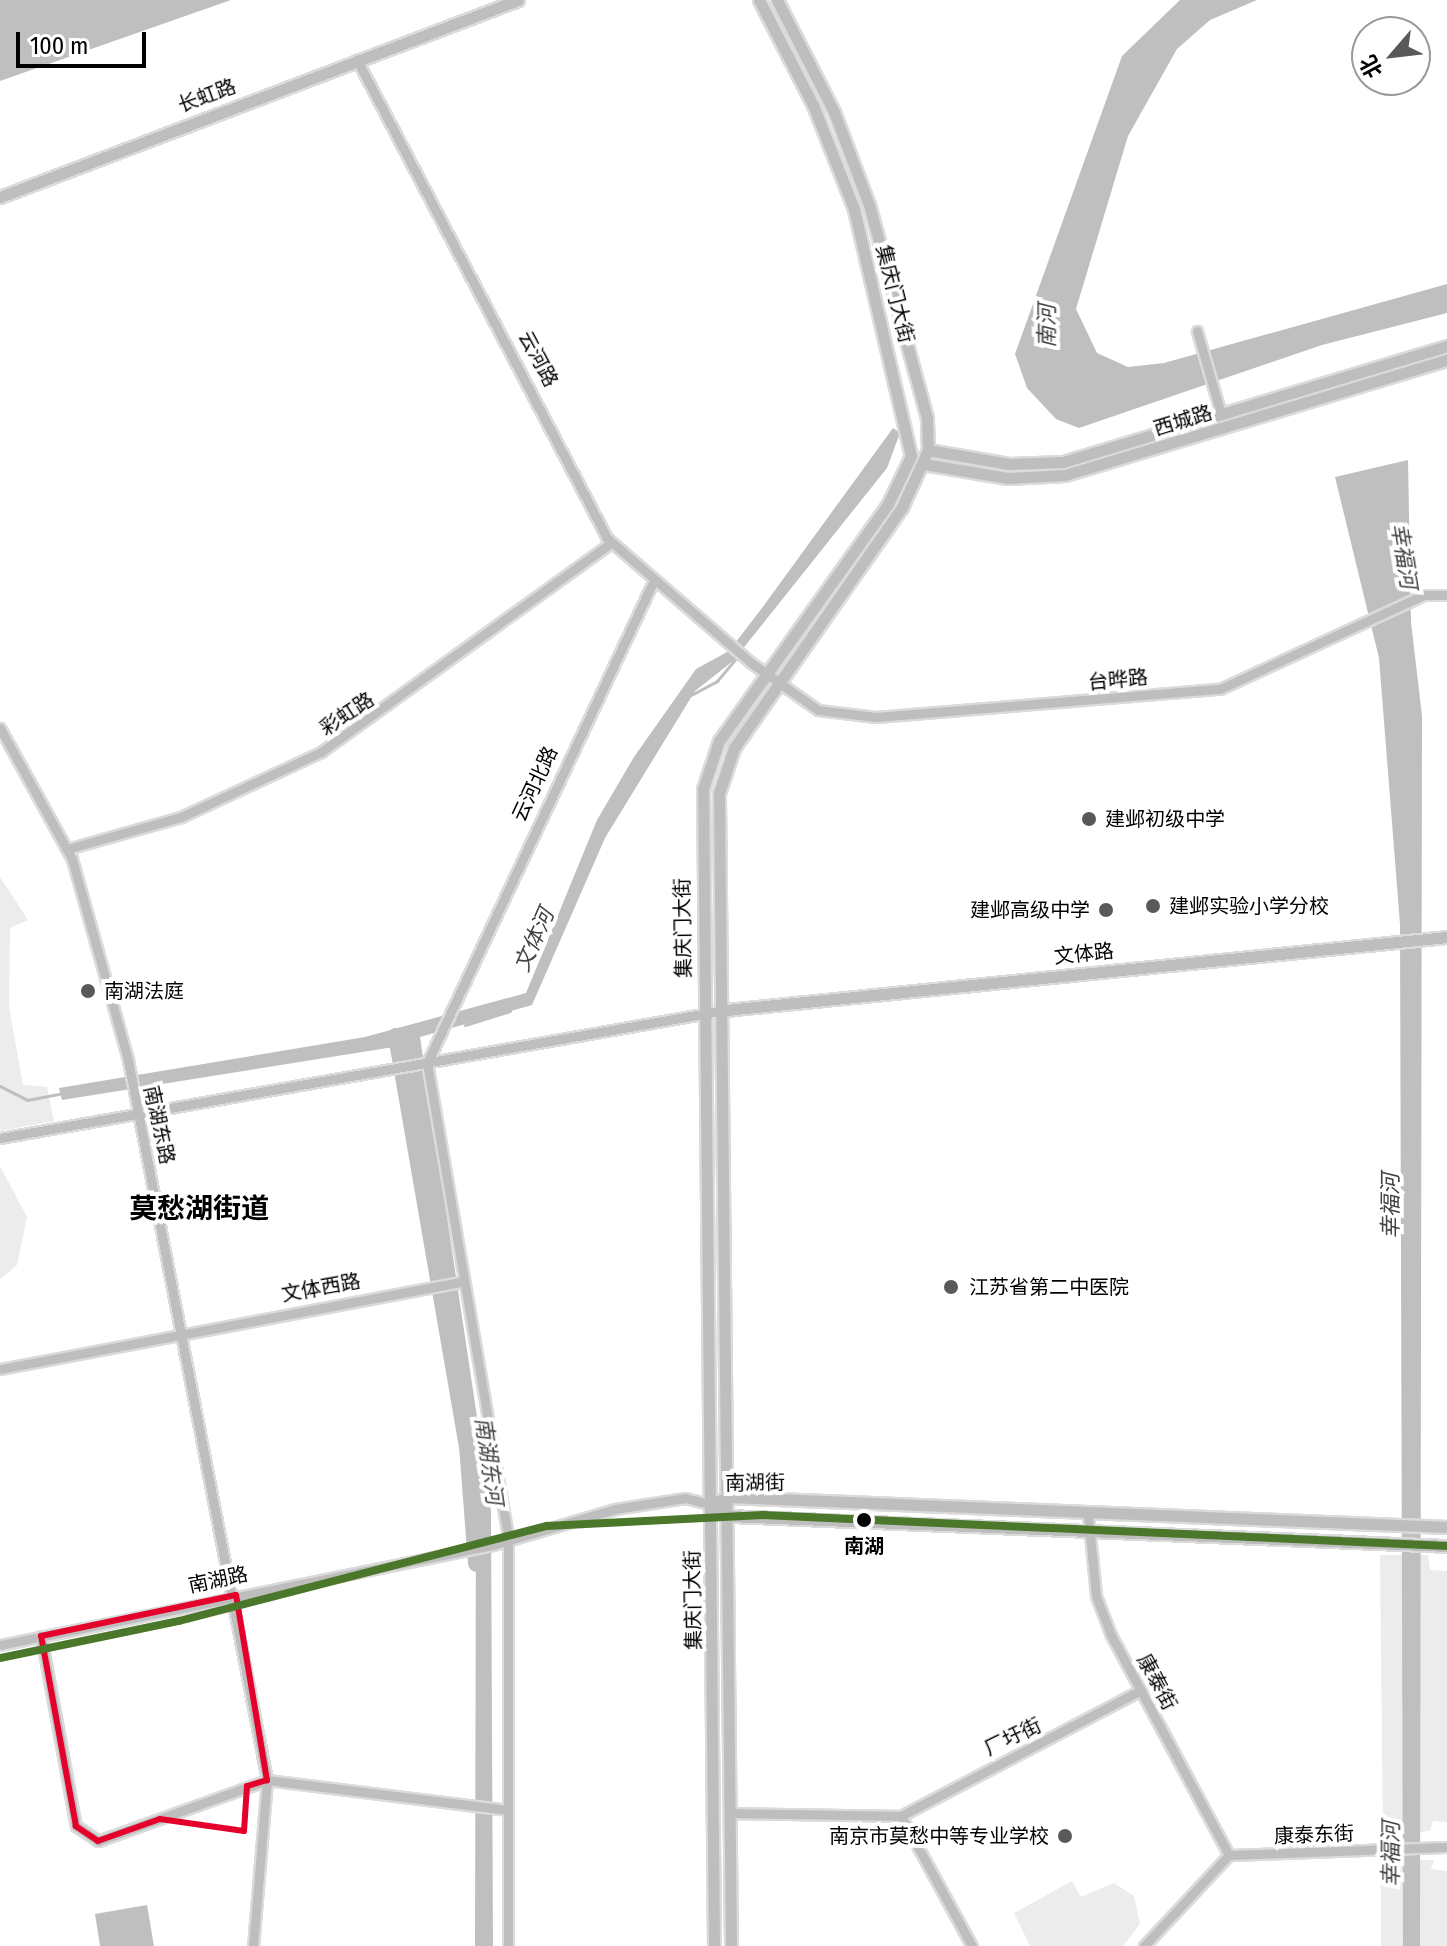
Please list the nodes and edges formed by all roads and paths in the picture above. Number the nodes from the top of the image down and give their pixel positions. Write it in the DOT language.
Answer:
graph roads {
  1 [pos="518,0"];
  2 [pos="759,0"];
  3 [pos="777,0"];
  4 [pos="357,60"];
  5 [pos="0,197"];
  6 [pos="1197,331"];
  7 [pos="1447,346"];
  8 [pos="1447,360"];
  9 [pos="1221,414"];
  10 [pos="928,450"];
  11 [pos="924,464"];
  12 [pos="611,543"];
  13 [pos="653,582"];
  14 [pos="1447,595"];
  15 [pos="750,662"];
  16 [pos="768,676"];
  17 [pos="780,686"];
  18 [pos="0,728"];
  19 [pos="67,849"];
  20 [pos="1447,937"];
  21 [pos="726,1010"];
  22 [pos="702,1014"];
  23 [pos="425,1064"];
  24 [pos="138,1114"];
  25 [pos="0,1138"];
  26 [pos="464,1281"];
  27 [pos="184,1331"];
  28 [pos="0,1369"];
  29 [pos="729,1497"];
  30 [pos="709,1504"];
  31 [pos="1088,1514"];
  32 [pos="729,1516"];
  33 [pos="1447,1527"];
  34 [pos="1089,1533"];
  35 [pos="508,1536"];
  36 [pos="1447,1546"];
  37 [pos="236,1595"];
  38 [pos="41,1636"];
  39 [pos="0,1645"];
  40 [pos="1141,1690"];
  41 [pos="267,1780"];
  42 [pos="508,1810"];
  43 [pos="731,1813"];
  44 [pos="901,1816"];
  45 [pos="1447,1847"];
  46 [pos="1229,1855"];
  47 [pos="253,1946"];
  48 [pos="508,1946"];
  49 [pos="714,1946"];
  50 [pos="731,1946"];
  51 [pos="972,1946"];
  52 [pos="1144,1946"];
  1 -- 4 [label="main road, 长虹路"];
  2 -- 16 [label="main road, 集庆门大街"];
  3 -- 10 [label="main road, 集庆门大街"];
  4 -- 5 [label="main road, 长虹路"];
  4 -- 12 [label="street, 云河路"];
  6 -- 9 [label="street"];
  7 -- 9 [label="main road, 西城路"];
  8 -- 11 [label="main road, 西城路"];
  9 -- 10 [label="main road, 西城路"];
  10 -- 11 [label="main road, 集庆门大街"];
  11 -- 17 [label="main road, 集庆门大街"];
  12 -- 13 [label="street, 云河路"];
  12 -- 19 [label="street, 彩虹路"];
  13 -- 15 [label="street, 云河路"];
  13 -- 23 [label="street, 云河北路"];
  14 -- 17 [label="street, 台晔路"];
  15 -- 16 [label="street, 台晔路"];
  16 -- 17 [label="street, 台晔路"];
  16 -- 22 [label="main road, 集庆门大街"];
  17 -- 21 [label="main road, 集庆门大街"];
  18 -- 19 [label="street, 南湖东路"];
  19 -- 24 [label="street, 南湖东路"];
  20 -- 21 [label="main road, 文体路"];
  21 -- 22 [label="street"];
  21 -- 29 [label="main road, 集庆门大街"];
  22 -- 23 [label="street"];
  22 -- 30 [label="main road, 集庆门大街"];
  23 -- 24 [label="street"];
  23 -- 26 [label="street"];
  24 -- 25 [label="street"];
  24 -- 27 [label="street, 南湖东路"];
  26 -- 27 [label="street, 文体西路"];
  26 -- 35 [label="street"];
  27 -- 28 [label="street, 文体西路"];
  27 -- 37 [label="street, 南湖东路"];
  29 -- 30 [label="main road, 南湖街"];
  29 -- 31 [label="main road, 南湖街"];
  29 -- 32 [label="main road, 集庆门大街"];
  30 -- 32 [label="main road, 南湖街"];
  30 -- 35 [label="street"];
  30 -- 49 [label="main road, 集庆门大街"];
  31 -- 33 [label="main road, 南湖街"];
  31 -- 34 [label="street, 康泰街"];
  32 -- 34 [label="main road, 南湖街"];
  32 -- 43 [label="main road, 集庆门大街"];
  34 -- 36 [label="main road, 南湖街"];
  34 -- 40 [label="street, 康泰街"];
  35 -- 37 [label="street, 南湖路"];
  35 -- 42 [label="street"];
  37 -- 38 [label="street, 南湖路"];
  37 -- 41 [label="street, 南湖东路"];
  38 -- 39 [label="street, 南湖路"];
  38 -- 41 [label="street"];
  40 -- 44 [label="street, 厂圩街"];
  40 -- 46 [label="street, 康泰街"];
  41 -- 42 [label="street"];
  41 -- 47 [label="street"];
  42 -- 48 [label="street"];
  43 -- 44 [label="street, 厂圩街"];
  43 -- 50 [label="main road, 集庆门大街"];
  44 -- 51 [label="street"];
  45 -- 46 [label="street, 康泰东街"];
  46 -- 52 [label="street"];
}
